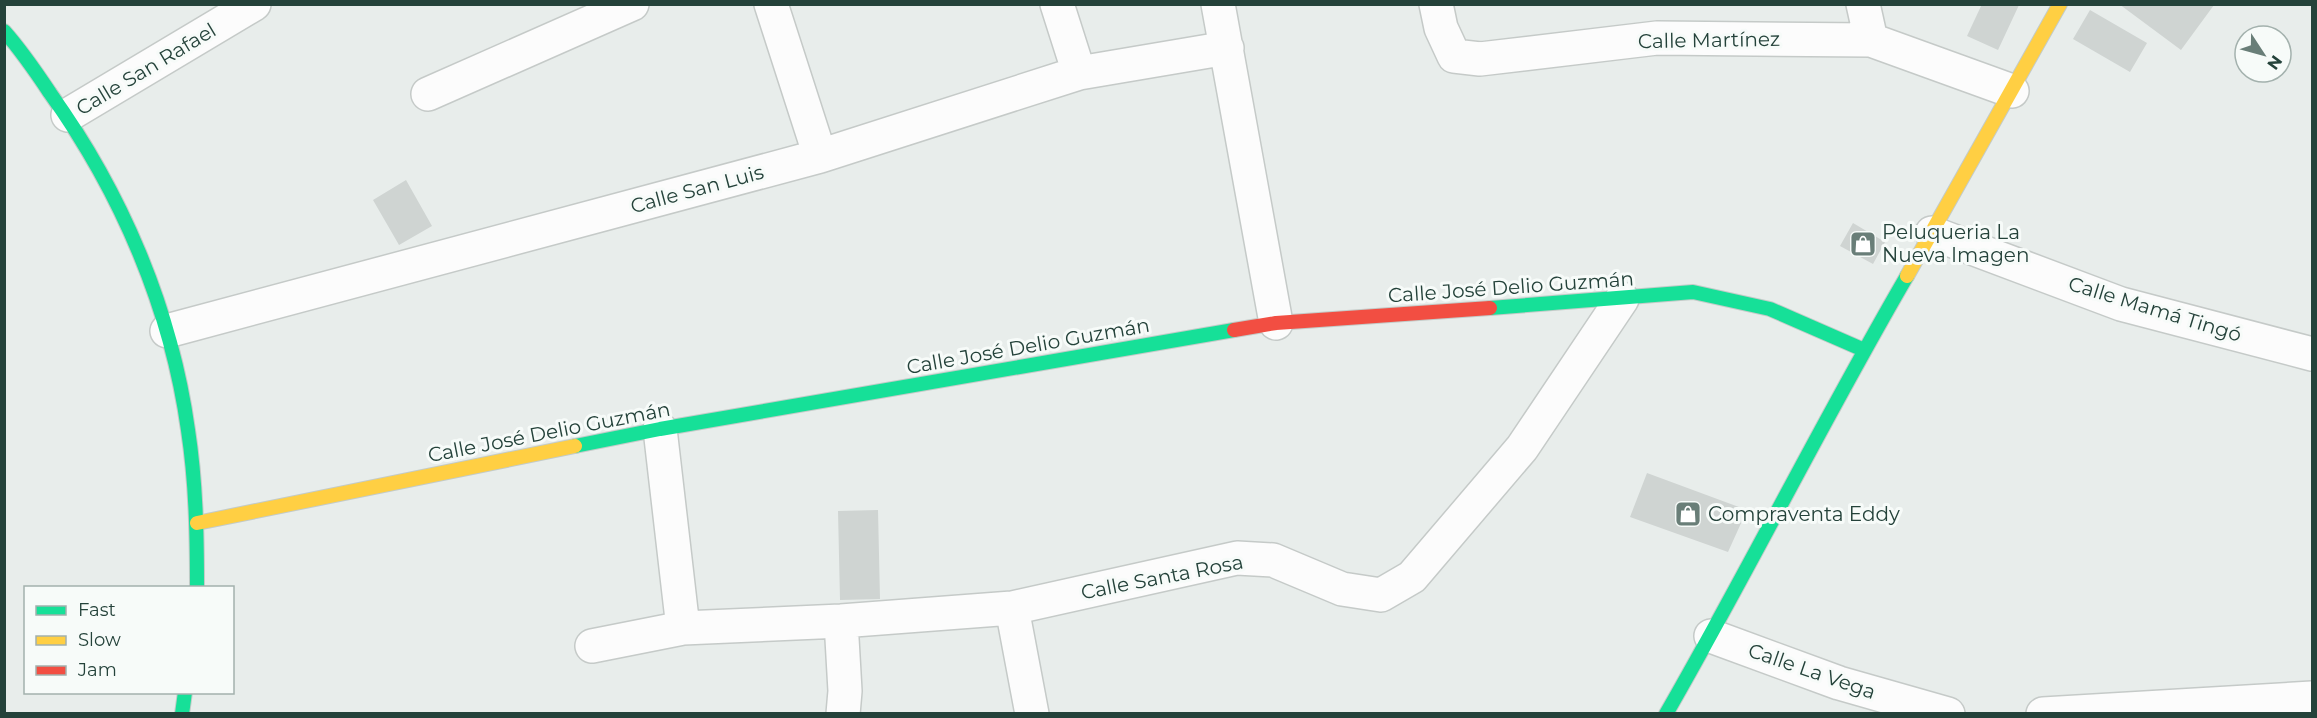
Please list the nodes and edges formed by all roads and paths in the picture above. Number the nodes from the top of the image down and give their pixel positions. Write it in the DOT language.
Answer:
graph roads {
  1 [pos="254,4"];
  2 [pos="632,4"];
  3 [pos="771,4"];
  4 [pos="1057,4"];
  5 [pos="1218,4"];
  6 [pos="1436,4"];
  7 [pos="1863,4"];
  8 [pos="2060,4"];
  9 [pos="4,31"];
  10 [pos="1871,40"];
  11 [pos="1227,48"];
  12 [pos="1079,73"];
  13 [pos="2012,91"];
  14 [pos="428,94"];
  15 [pos="68,115"];
  16 [pos="820,156"];
  17 [pos="1932,233"];
  18 [pos="1622,300"];
  19 [pos="1276,323"];
  20 [pos="167,331"];
  21 [pos="1864,350"];
  22 [pos="2313,354"];
  23 [pos="660,429"];
  24 [pos="197,523"];
  25 [pos="197,586"];
  26 [pos="1012,608"];
  27 [pos="841,621"];
  28 [pos="683,628"];
  29 [pos="1711,636"];
  30 [pos="592,646"];
  31 [pos="185,694"];
  32 [pos="2313,698"];
  33 [pos="182,714"];
  34 [pos="843,714"];
  35 [pos="1032,714"];
  36 [pos="1666,714"];
  37 [pos="1947,714"];
  38 [pos="2043,714"];
  1 -- 15 [label="street, Calle San Rafael"];
  2 -- 14 [label="street"];
  3 -- 16 [label="street"];
  4 -- 12 [label="street"];
  5 -- 11 [label="street"];
  6 -- 10 [label="street, Calle Martínez"];
  7 -- 10 [label="street"];
  8 -- 13 [label="street"];
  9 -- 15 [label="street"];
  10 -- 13 [label="street, Calle Martínez"];
  11 -- 12 [label="street, Calle San Luis"];
  11 -- 19 [label="street"];
  12 -- 16 [label="street, Calle San Luis"];
  13 -- 17 [label="street"];
  15 -- 20 [label="street"];
  16 -- 20 [label="street, Calle San Luis"];
  17 -- 21 [label="street"];
  17 -- 22 [label="street, Calle Mamá Tingó"];
  18 -- 19 [label="street, Calle José Delio Guzmán"];
  18 -- 21 [label="street, Calle José Delio Guzmán"];
  18 -- 26 [label="street, Calle Santa Rosa"];
  19 -- 23 [label="street, Calle José Delio Guzmán"];
  20 -- 24 [label="street"];
  21 -- 29 [label="street"];
  23 -- 24 [label="street, Calle José Delio Guzmán"];
  23 -- 28 [label="street"];
  24 -- 25 [label="street"];
  26 -- 27 [label="street, Calle Santa Rosa"];
  26 -- 35 [label="street"];
  27 -- 28 [label="street, Calle Santa Rosa"];
  27 -- 34 [label="street"];
  28 -- 30 [label="street, Calle Santa Rosa"];
  29 -- 36 [label="street"];
  29 -- 37 [label="street, Calle La Vega"];
  31 -- 33 [label="street"];
  32 -- 38 [label="street"];
}
